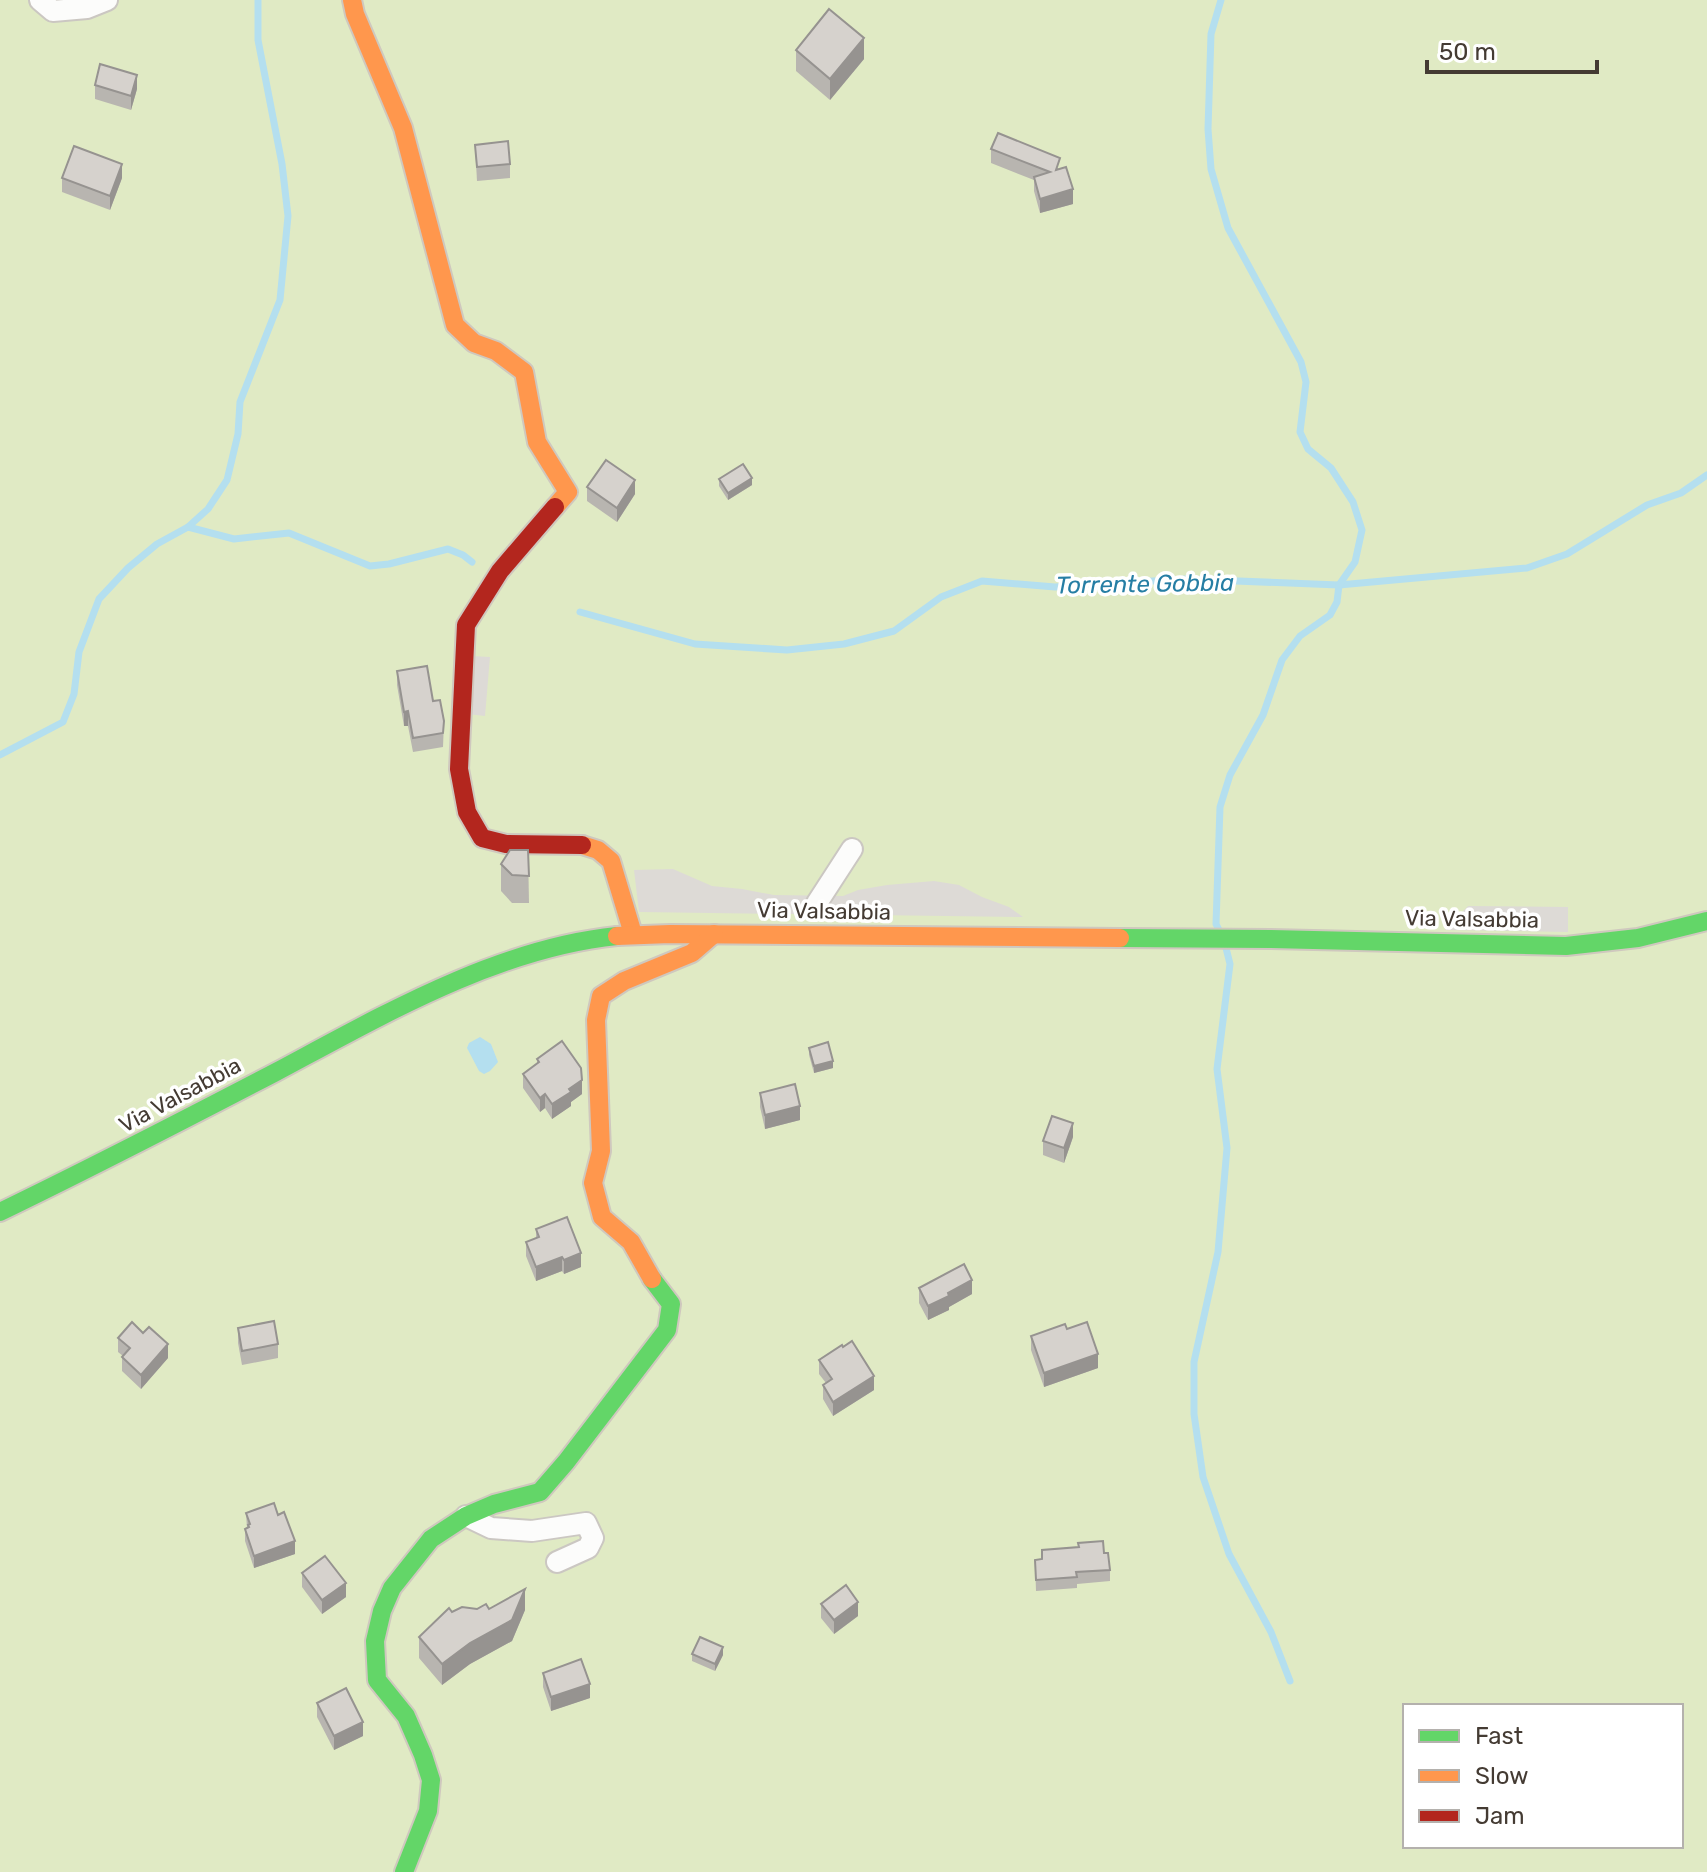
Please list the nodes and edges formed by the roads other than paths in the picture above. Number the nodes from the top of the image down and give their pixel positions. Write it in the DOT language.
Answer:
graph roads {
  1 [pos="40,0"];
  2 [pos="107,0"];
  3 [pos="352,0"];
  4 [pos="852,849"];
  5 [pos="817,903"];
  6 [pos="1707,921"];
  7 [pos="633,934"];
  8 [pos="714,934"];
  9 [pos="0,1212"];
  10 [pos="466,1516"];
  11 [pos="557,1562"];
  12 [pos="404,1872"];
  1 -- 2 [label="street"];
  3 -- 7 [label="street"];
  4 -- 5 [label="street"];
  6 -- 8 [label="street, Via Valsabbia"];
  7 -- 8 [label="street, Via Valsabbia"];
  7 -- 9 [label="street, Via Valsabbia"];
  8 -- 10 [label="street"];
  10 -- 11 [label="street"];
  10 -- 12 [label="street"];
}
